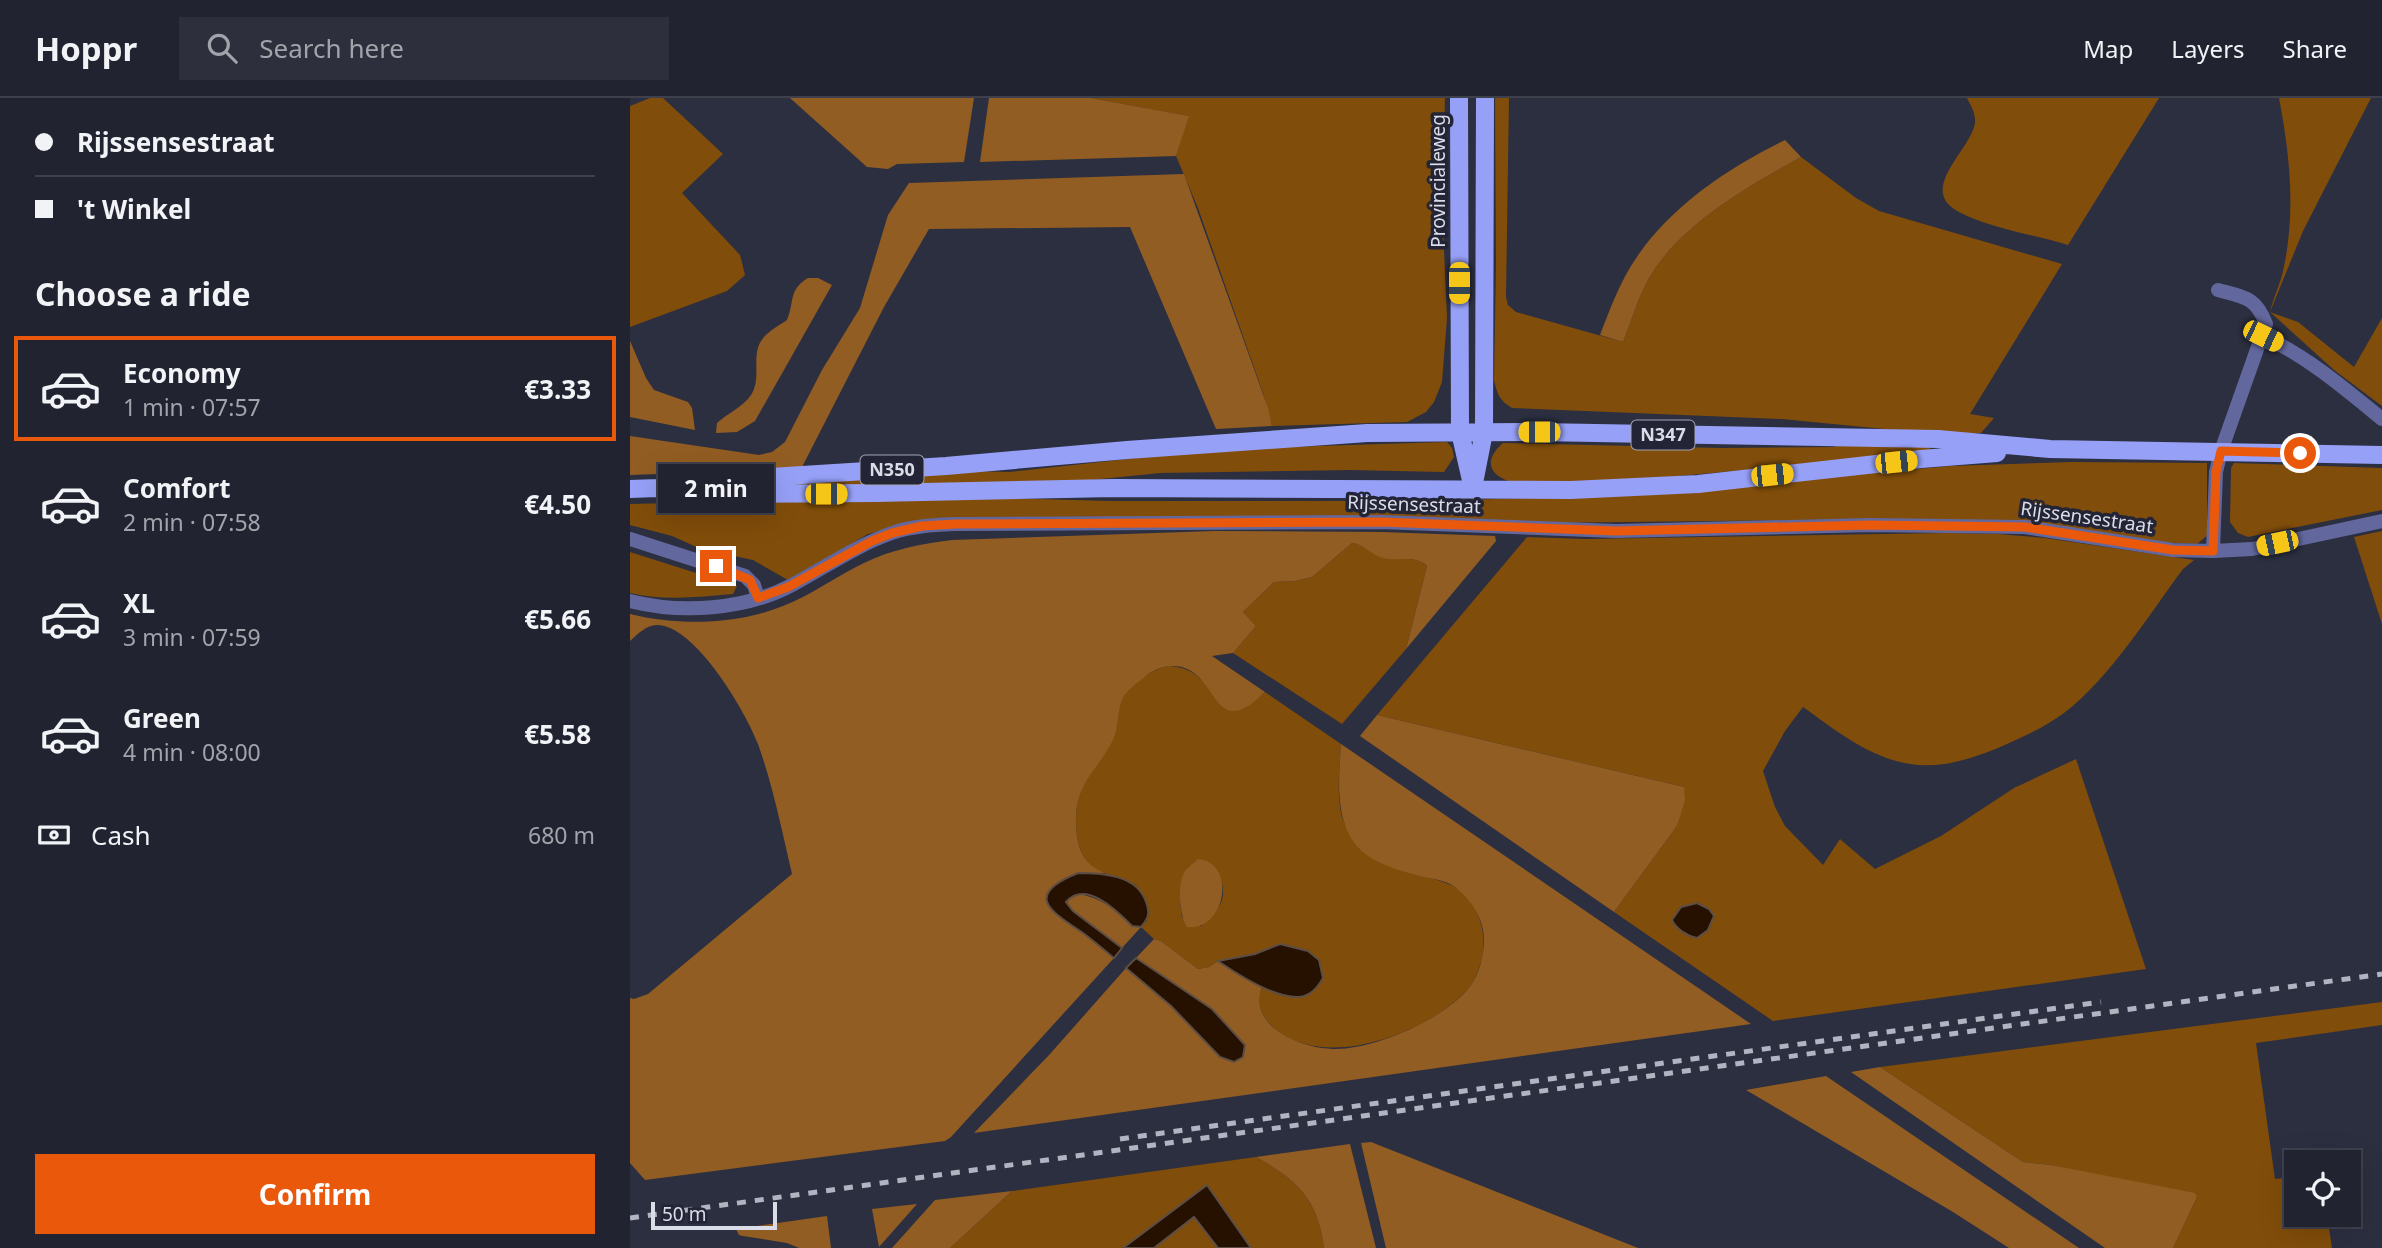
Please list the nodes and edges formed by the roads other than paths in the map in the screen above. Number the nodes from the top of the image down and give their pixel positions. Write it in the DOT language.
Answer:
graph roads {
  1 [pos="1459,98"];
  2 [pos="1486,98"];
  3 [pos="2218,290"];
  4 [pos="2263,336"];
  5 [pos="2382,419"];
  6 [pos="1460,432"];
  7 [pos="1484,432"];
  8 [pos="2050,449"];
  9 [pos="2221,451"];
  10 [pos="2382,455"];
  11 [pos="657,488"];
  12 [pos="630,489"];
  13 [pos="1473,489"];
  14 [pos="2382,521"];
  15 [pos="630,539"];
  16 [pos="2213,551"];
  17 [pos="758,598"];
  18 [pos="630,601"];
  1 -- 6 [label="main road, Provincialeweg"];
  2 -- 7 [label="main road"];
  3 -- 4 [label="street"];
  4 -- 5 [label="street"];
  4 -- 9 [label="street"];
  6 -- 7 [label="main road, Rijssensestraat / N350"];
  6 -- 11 [label="main road, Rijssensestraat / N350"];
  6 -- 13 [label="main road, Rijssensestraat"];
  7 -- 8 [label="main road, Rijssensestraat / N347"];
  7 -- 13 [label="main road"];
  8 -- 9 [label="main road, Rijssensestraat / N347"];
  8 -- 13 [label="main road, Rijssensestraat / N347"];
  9 -- 10 [label="main road, Rijssensestraat / N347"];
  9 -- 16 [label="street"];
  11 -- 12 [label="main road, Rijssensestraat / N350"];
  11 -- 13 [label="main road, Rijssensestraat / N350"];
  14 -- 16 [label="street, Rijssensestraat"];
  15 -- 17 [label="street"];
  16 -- 17 [label="street, Rijssensestraat"];
  17 -- 18 [label="street, Rijssensestraat"];
}
